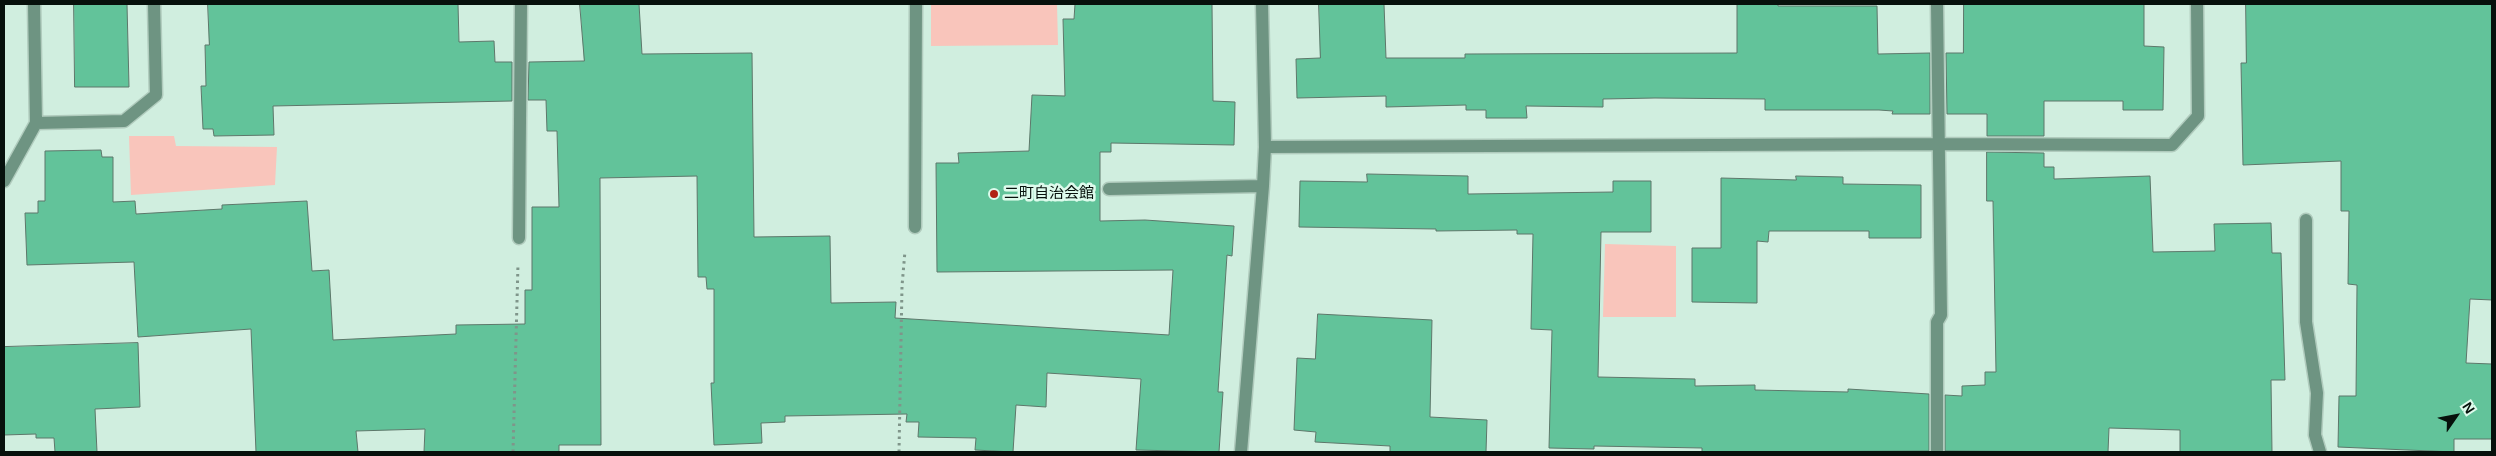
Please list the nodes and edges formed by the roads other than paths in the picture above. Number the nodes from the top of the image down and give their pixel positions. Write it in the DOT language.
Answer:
graph roads {
  1 [pos="34,4"];
  2 [pos="154,4"];
  3 [pos="521,4"];
  4 [pos="916,4"];
  5 [pos="1262,4"];
  6 [pos="1937,4"];
  7 [pos="2197,4"];
  8 [pos="36,123"];
  9 [pos="1939,144"];
  10 [pos="1265,147"];
  11 [pos="4,181"];
  12 [pos="1263,186"];
  13 [pos="1109,189"];
  14 [pos="2306,220"];
  15 [pos="915,227"];
  16 [pos="519,238"];
  17 [pos="1241,452"];
  18 [pos="1937,452"];
  19 [pos="2320,452"];
  1 -- 8 [label="street"];
  2 -- 8 [label="street"];
  3 -- 16 [label="street"];
  4 -- 15 [label="street"];
  5 -- 10 [label="street"];
  6 -- 9 [label="street"];
  7 -- 9 [label="street"];
  8 -- 11 [label="street"];
  9 -- 10 [label="street"];
  9 -- 18 [label="street"];
  10 -- 12 [label="street"];
  12 -- 13 [label="street"];
  12 -- 17 [label="street"];
  14 -- 19 [label="street"];
}
